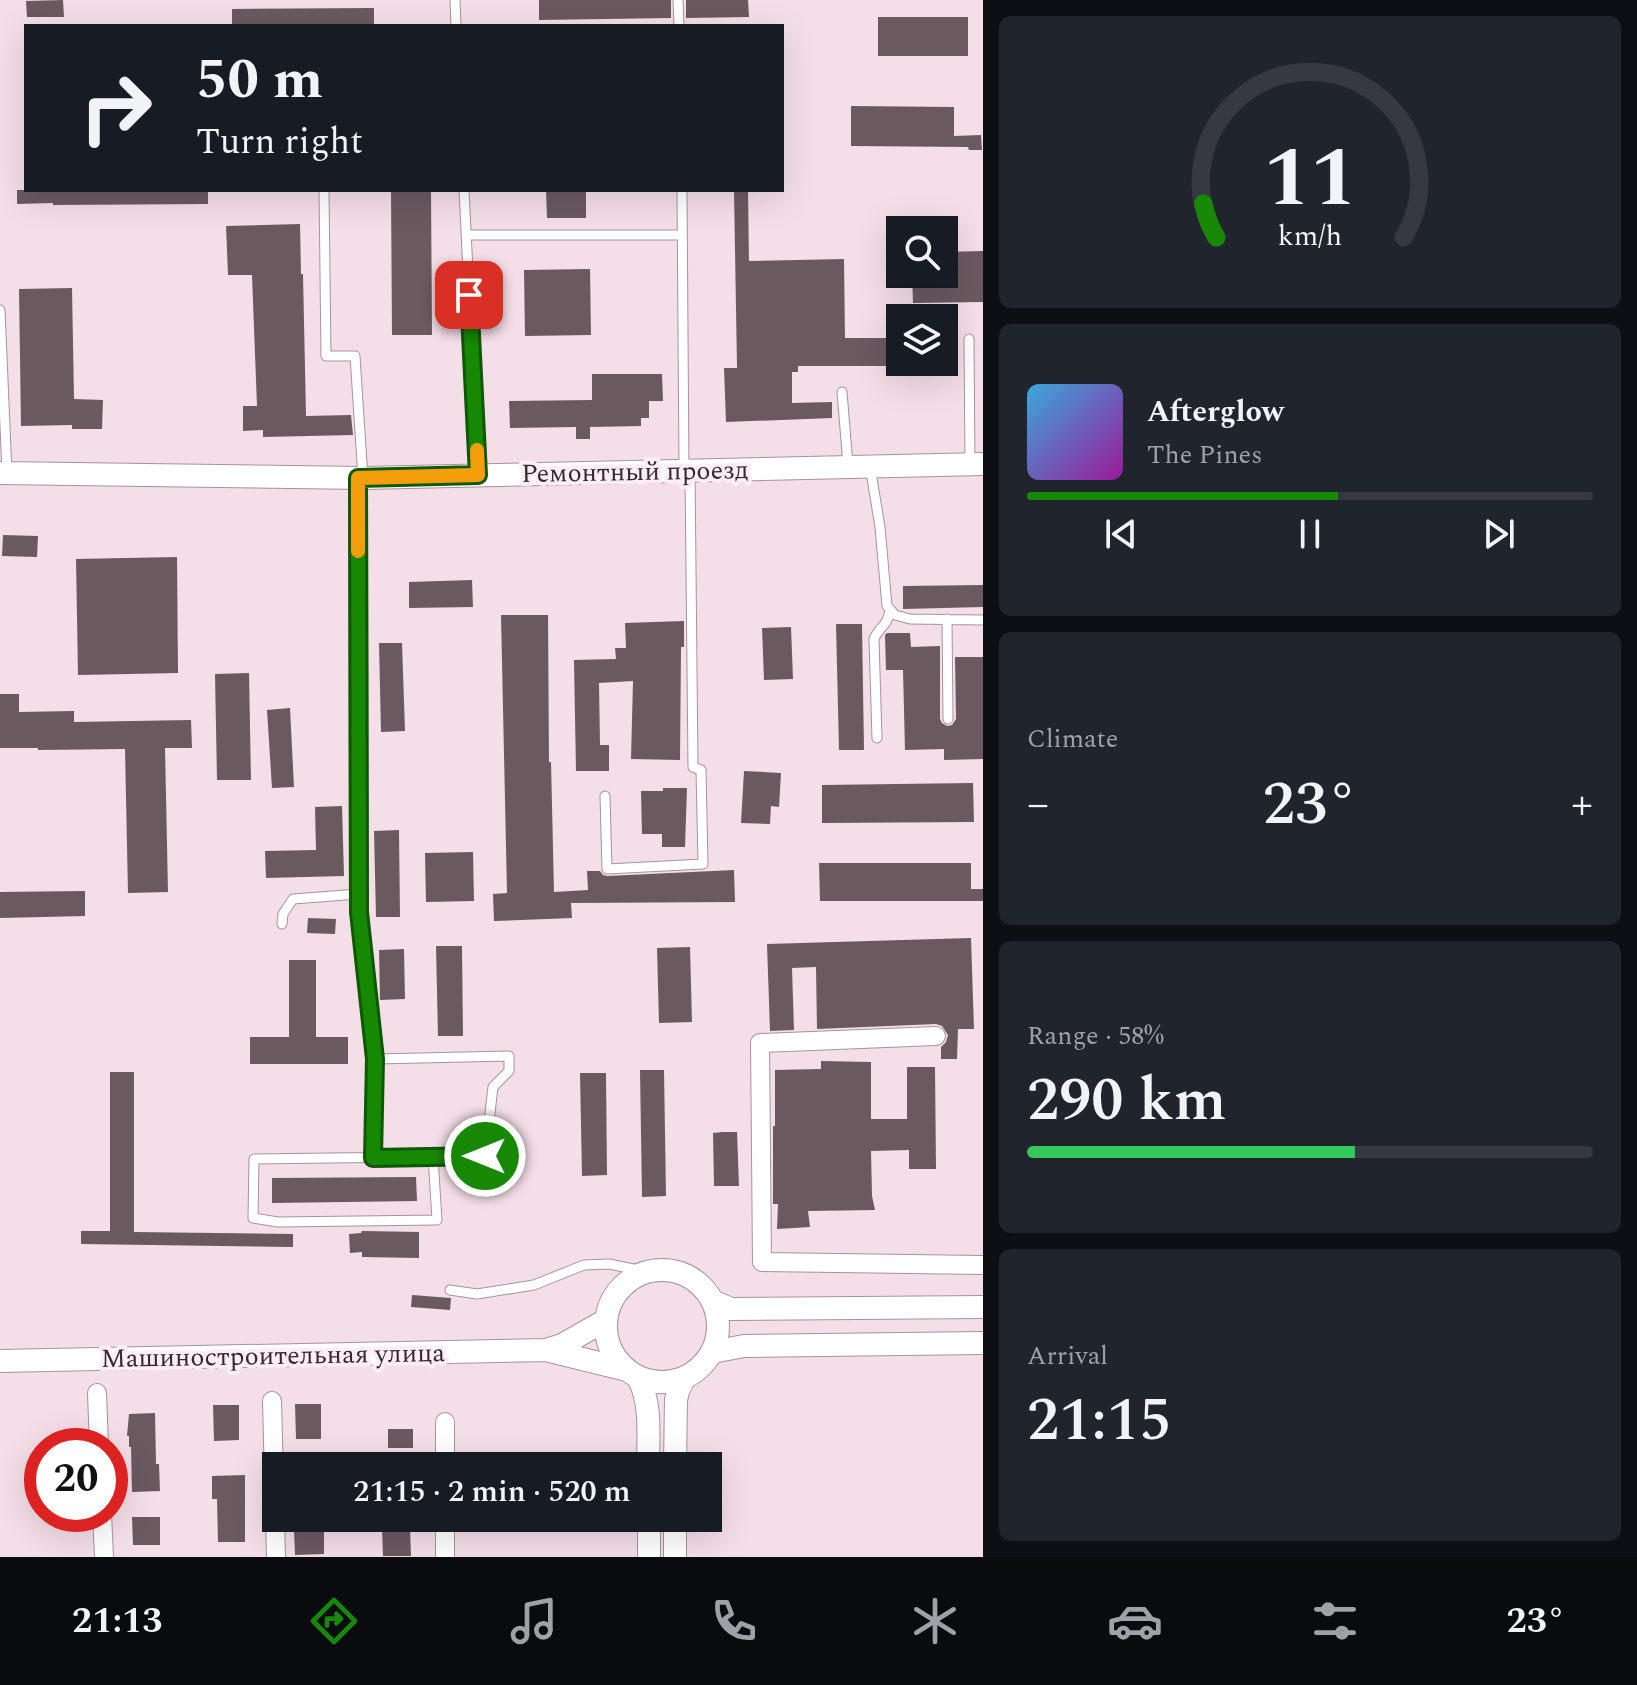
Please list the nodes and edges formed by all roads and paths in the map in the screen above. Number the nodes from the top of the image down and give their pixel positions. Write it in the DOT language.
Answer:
graph roads {
  1 [pos="455,0"];
  2 [pos="678,0"];
  3 [pos="456,24"];
  4 [pos="679,24"];
  5 [pos="324,192"];
  6 [pos="464,192"];
  7 [pos="682,192"];
  8 [pos="466,235"];
  9 [pos="682,235"];
  10 [pos="0,310"];
  11 [pos="969,339"];
  12 [pos="842,392"];
  13 [pos="977,464"];
  14 [pos="859,466"];
  15 [pos="687,470"];
  16 [pos="4,473"];
  17 [pos="478,475"];
  18 [pos="361,478"];
  19 [pos="890,609"];
  20 [pos="947,619"];
  21 [pos="983,620"];
  22 [pos="948,719"];
  23 [pos="877,738"];
  24 [pos="605,796"];
  25 [pos="359,903"];
  26 [pos="282,924"];
  27 [pos="936,1036"];
  28 [pos="375,1059"];
  29 [pos="433,1157"];
  30 [pos="373,1158"];
  31 [pos="983,1265"];
  32 [pos="648,1272"];
  33 [pos="450,1290"];
  34 [pos="712,1301"];
  35 [pos="983,1307"];
  36 [pos="606,1320"];
  37 [pos="983,1343"];
  38 [pos="546,1350"];
  39 [pos="712,1352"];
  40 [pos="0,1361"];
  41 [pos="633,1373"];
  42 [pos="685,1377"];
  43 [pos="97,1393"];
  44 [pos="272,1401"];
  45 [pos="445,1422"];
  46 [pos="98,1428"];
  47 [pos="445,1452"];
  48 [pos="648,1452"];
  49 [pos="675,1452"];
  50 [pos="103,1532"];
  51 [pos="445,1532"];
  52 [pos="649,1532"];
  53 [pos="675,1532"];
  54 [pos="104,1557"];
  55 [pos="276,1557"];
  56 [pos="445,1557"];
  57 [pos="649,1557"];
  58 [pos="675,1557"];
  1 -- 3 [label="lane"];
  2 -- 4 [label="lane"];
  5 -- 18 [label="lane"];
  6 -- 8 [label="lane"];
  7 -- 9 [label="lane"];
  8 -- 9 [label="lane"];
  8 -- 17 [label="lane"];
  9 -- 15 [label="lane"];
  10 -- 16 [label="lane"];
  11 -- 13 [label="lane"];
  12 -- 14 [label="lane"];
  13 -- 14 [label="street, Ремонтный проезд"];
  14 -- 15 [label="street, Ремонтный проезд"];
  14 -- 19 [label="lane"];
  15 -- 17 [label="street, Ремонтный проезд"];
  15 -- 24 [label="lane"];
  16 -- 18 [label="street, Ремонтный проезд"];
  17 -- 18 [label="street, Ремонтный проезд"];
  18 -- 25 [label="street"];
  19 -- 20 [label="lane"];
  19 -- 23 [label="lane"];
  20 -- 21 [label="lane"];
  20 -- 22 [label="lane"];
  25 -- 26 [label="lane"];
  25 -- 28 [label="lane"];
  27 -- 31 [label="street"];
  28 -- 29 [label="lane"];
  28 -- 30 [label="lane"];
  29 -- 30 [label="lane"];
  29 -- 30 [label="lane"];
  32 -- 33 [label="lane"];
  32 -- 34 [label="street"];
  32 -- 36 [label="street"];
  34 -- 35 [label="street"];
  34 -- 39 [label="street"];
  36 -- 38 [label="street, Машиностроительная улица"];
  36 -- 41 [label="street"];
  37 -- 39 [label="street"];
  38 -- 40 [label="street, Машиностроительная улица"];
  38 -- 41 [label="street, Машиностроительная улица"];
  39 -- 42 [label="street"];
  41 -- 42 [label="street"];
  41 -- 48 [label="street"];
  42 -- 49 [label="street"];
  43 -- 46 [label="street"];
  44 -- 55 [label="street"];
  45 -- 47 [label="street"];
  50 -- 54 [label="street"];
  51 -- 56 [label="street"];
  52 -- 57 [label="street"];
  53 -- 58 [label="street"];
}
